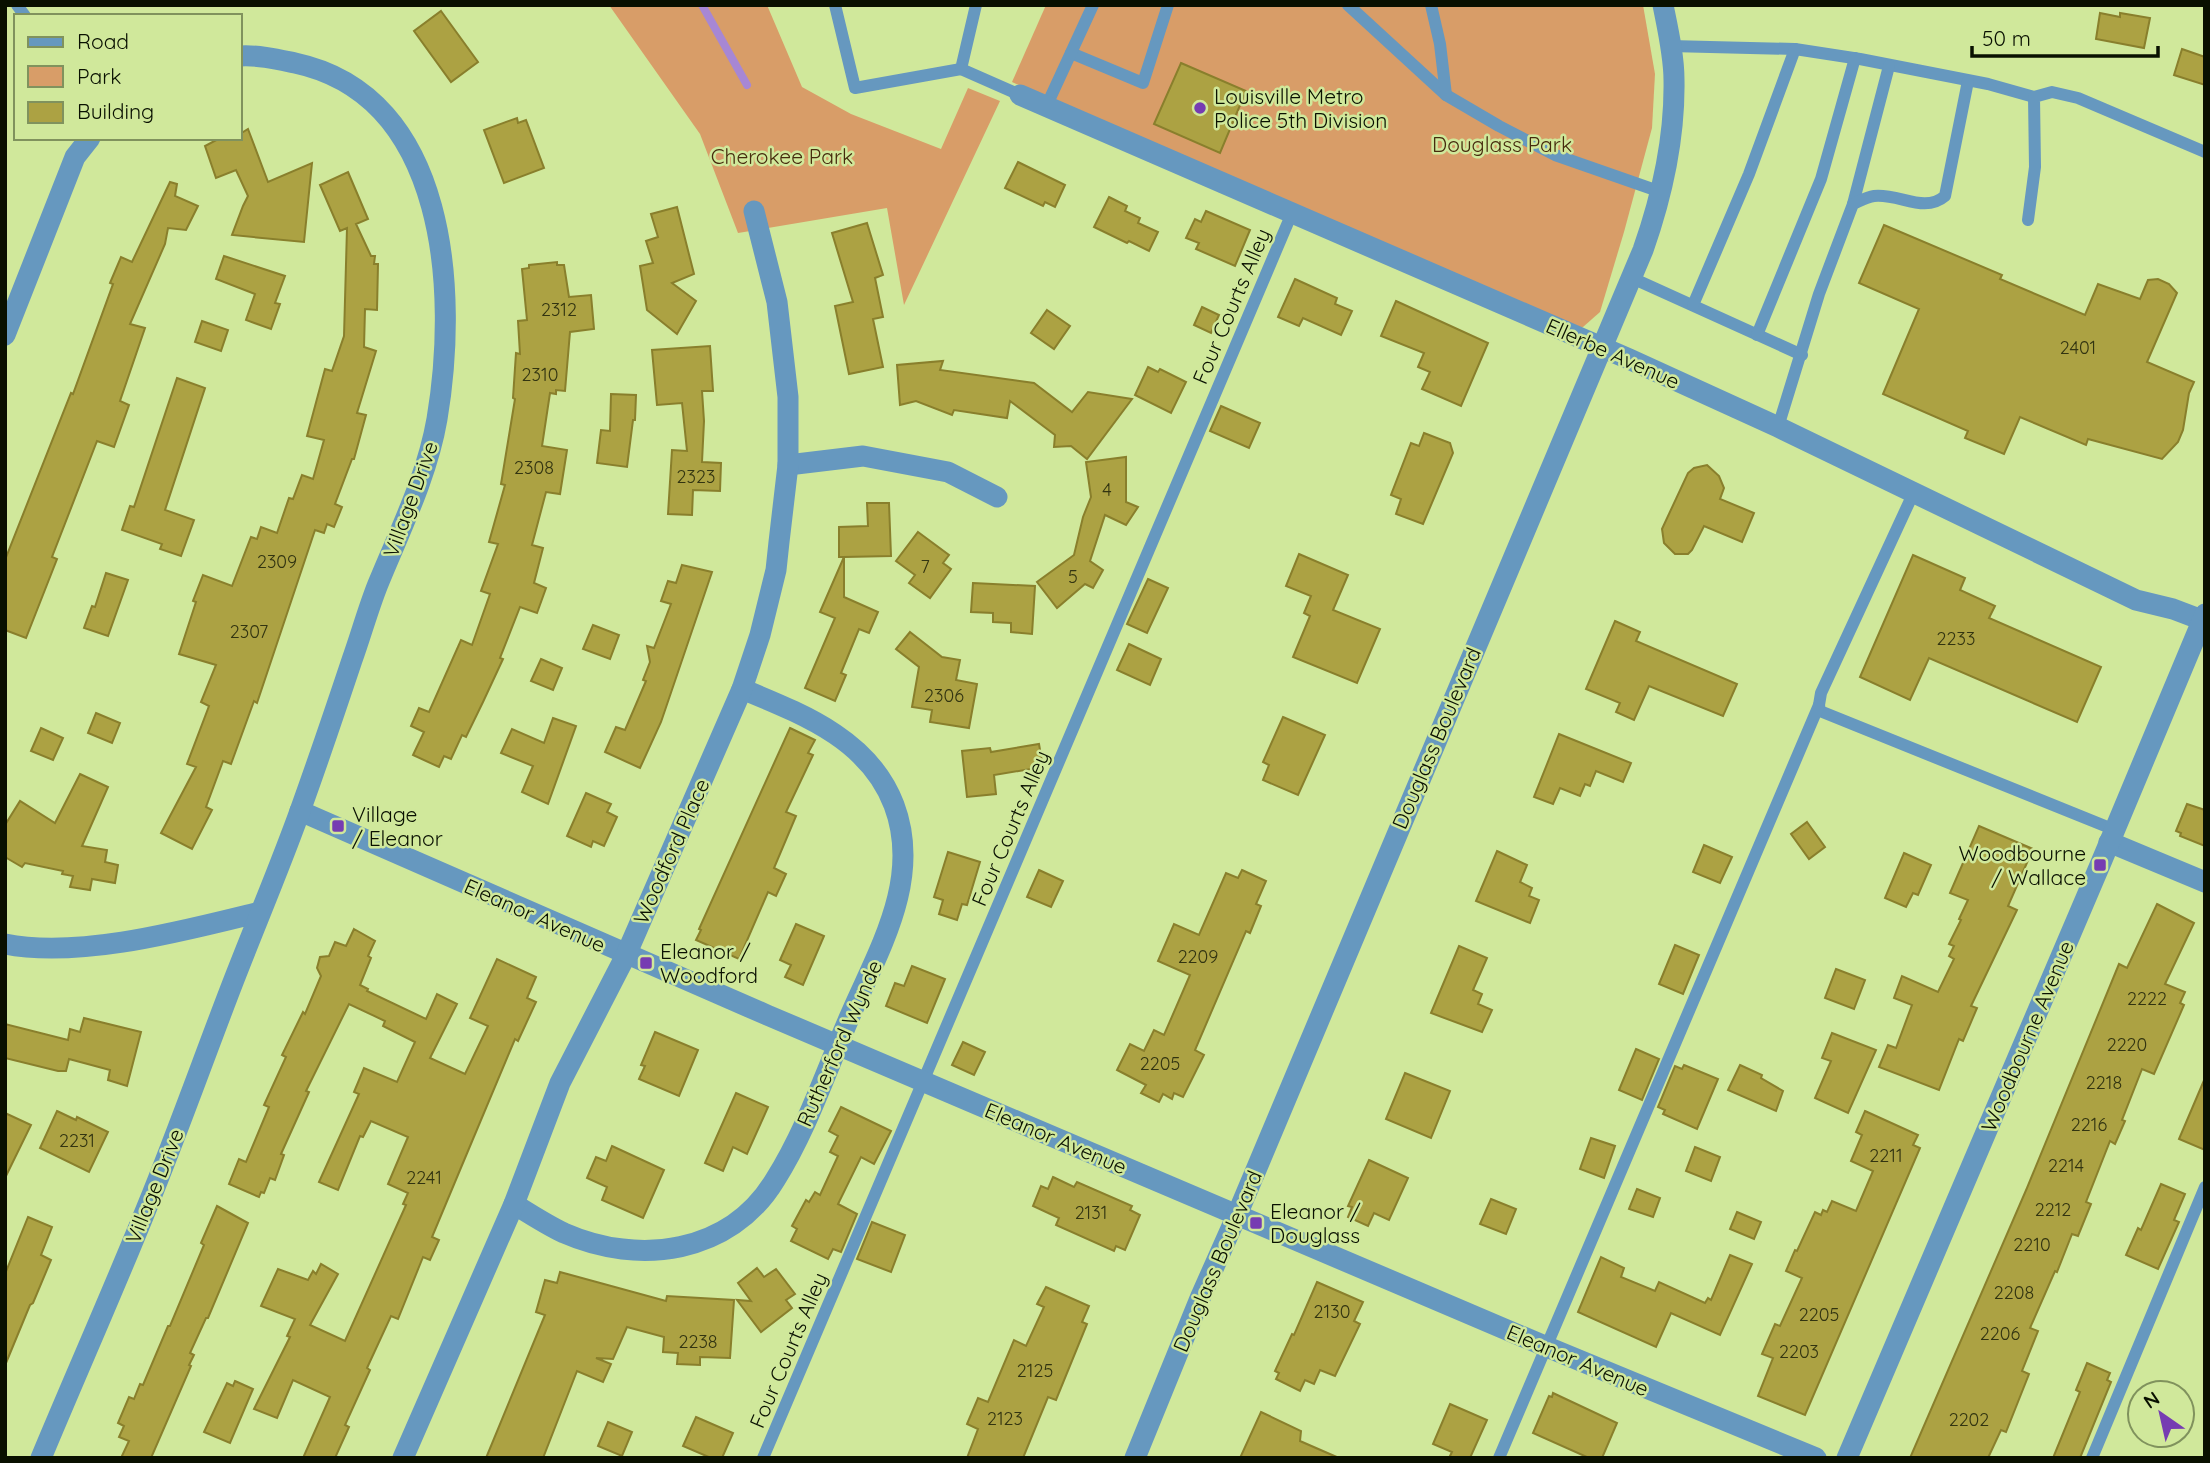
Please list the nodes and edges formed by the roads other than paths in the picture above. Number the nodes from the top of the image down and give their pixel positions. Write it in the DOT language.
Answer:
graph roads {
  1 [pos="835,5"];
  2 [pos="976,5"];
  3 [pos="1093,5"];
  4 [pos="1168,5"];
  5 [pos="1348,5"];
  6 [pos="1431,5"];
  7 [pos="1663,5"];
  8 [pos="1670,46"];
  9 [pos="1795,49"];
  10 [pos="1071,53"];
  11 [pos="242,56"];
  12 [pos="1855,58"];
  13 [pos="1889,66"];
  14 [pos="961,69"];
  15 [pos="1968,81"];
  16 [pos="1446,94"];
  17 [pos="1020,95"];
  18 [pos="2034,97"];
  19 [pos="1046,107"];
  20 [pos="88,140"];
  21 [pos="2205,152"];
  22 [pos="1661,192"];
  23 [pos="1853,204"];
  24 [pos="754,211"];
  25 [pos="1292,213"];
  26 [pos="2028,219"];
  27 [pos="1632,278"];
  28 [pos="1693,305"];
  29 [pos="5,335"];
  30 [pos="1758,335"];
  31 [pos="1602,348"];
  32 [pos="1802,355"];
  33 [pos="1778,427"];
  34 [pos="788,465"];
  35 [pos="1913,494"];
  36 [pos="997,497"];
  37 [pos="2204,617"];
  38 [pos="742,689"];
  39 [pos="1819,705"];
  40 [pos="300,811"];
  41 [pos="2112,836"];
  42 [pos="2205,882"];
  43 [pos="260,912"];
  44 [pos="5,944"];
  45 [pos="626,955"];
  46 [pos="838,1045"];
  47 [pos="921,1081"];
  48 [pos="2205,1187"];
  49 [pos="513,1204"];
  50 [pos="1237,1215"];
  51 [pos="1547,1347"];
  52 [pos="41,1458"];
  53 [pos="403,1458"];
  54 [pos="763,1458"];
  55 [pos="1135,1458"];
  56 [pos="1499,1458"];
  57 [pos="1816,1458"];
  58 [pos="1847,1458"];
  59 [pos="2092,1458"];
  1 -- 14 [label="lane"];
  2 -- 14 [label="lane"];
  3 -- 10 [label="lane"];
  4 -- 10 [label="lane"];
  5 -- 16 [label="lane"];
  6 -- 16 [label="lane"];
  7 -- 8 [label="street, Douglass Boulevard"];
  8 -- 9 [label="lane"];
  8 -- 22 [label="street, Douglass Boulevard"];
  9 -- 12 [label="lane"];
  9 -- 28 [label="lane"];
  10 -- 19 [label="lane"];
  11 -- 40 [label="street, Village Drive"];
  12 -- 13 [label="lane"];
  12 -- 30 [label="lane"];
  13 -- 15 [label="lane"];
  13 -- 23 [label="lane"];
  14 -- 17 [label="lane"];
  15 -- 18 [label="lane"];
  15 -- 23 [label="lane"];
  16 -- 22 [label="lane"];
  17 -- 19 [label="street, Ellerbe Avenue"];
  18 -- 21 [label="lane"];
  18 -- 26 [label="lane"];
  19 -- 25 [label="street, Ellerbe Avenue"];
  20 -- 29 [label="street"];
  22 -- 27 [label="street, Douglass Boulevard"];
  23 -- 32 [label="lane"];
  24 -- 34 [label="street, Woodford Place"];
  25 -- 31 [label="street, Ellerbe Avenue"];
  25 -- 47 [label="lane, Four Courts Alley"];
  27 -- 28 [label="lane"];
  27 -- 31 [label="street, Douglass Boulevard"];
  28 -- 30 [label="lane"];
  30 -- 32 [label="lane"];
  31 -- 33 [label="street, Ellerbe Avenue"];
  31 -- 50 [label="street, Douglass Boulevard"];
  32 -- 33 [label="lane"];
  33 -- 35 [label="street, Ellerbe Avenue"];
  34 -- 36 [label="street"];
  34 -- 38 [label="street, Woodford Place"];
  35 -- 37 [label="street, Ellerbe Avenue"];
  35 -- 39 [label="lane"];
  37 -- 41 [label="street, Woodbourne Avenue"];
  38 -- 45 [label="street, Woodford Place"];
  38 -- 46 [label="street, Rutherford Wynde"];
  39 -- 41 [label="lane"];
  39 -- 51 [label="lane"];
  40 -- 43 [label="street, Village Drive"];
  40 -- 45 [label="street, Eleanor Avenue"];
  41 -- 42 [label="street"];
  41 -- 58 [label="street, Woodbourne Avenue"];
  43 -- 44 [label="street"];
  43 -- 52 [label="street, Village Drive"];
  45 -- 46 [label="street, Eleanor Avenue"];
  45 -- 49 [label="street, Woodford Place"];
  46 -- 47 [label="street, Eleanor Avenue"];
  46 -- 49 [label="street, Rutherford Wynde"];
  47 -- 50 [label="street, Eleanor Avenue"];
  47 -- 54 [label="lane, Four Courts Alley"];
  48 -- 59 [label="lane"];
  49 -- 53 [label="street, Woodford Place"];
  50 -- 51 [label="street, Eleanor Avenue"];
  50 -- 55 [label="street, Douglass Boulevard"];
  51 -- 56 [label="lane"];
  51 -- 57 [label="street, Eleanor Avenue"];
}
